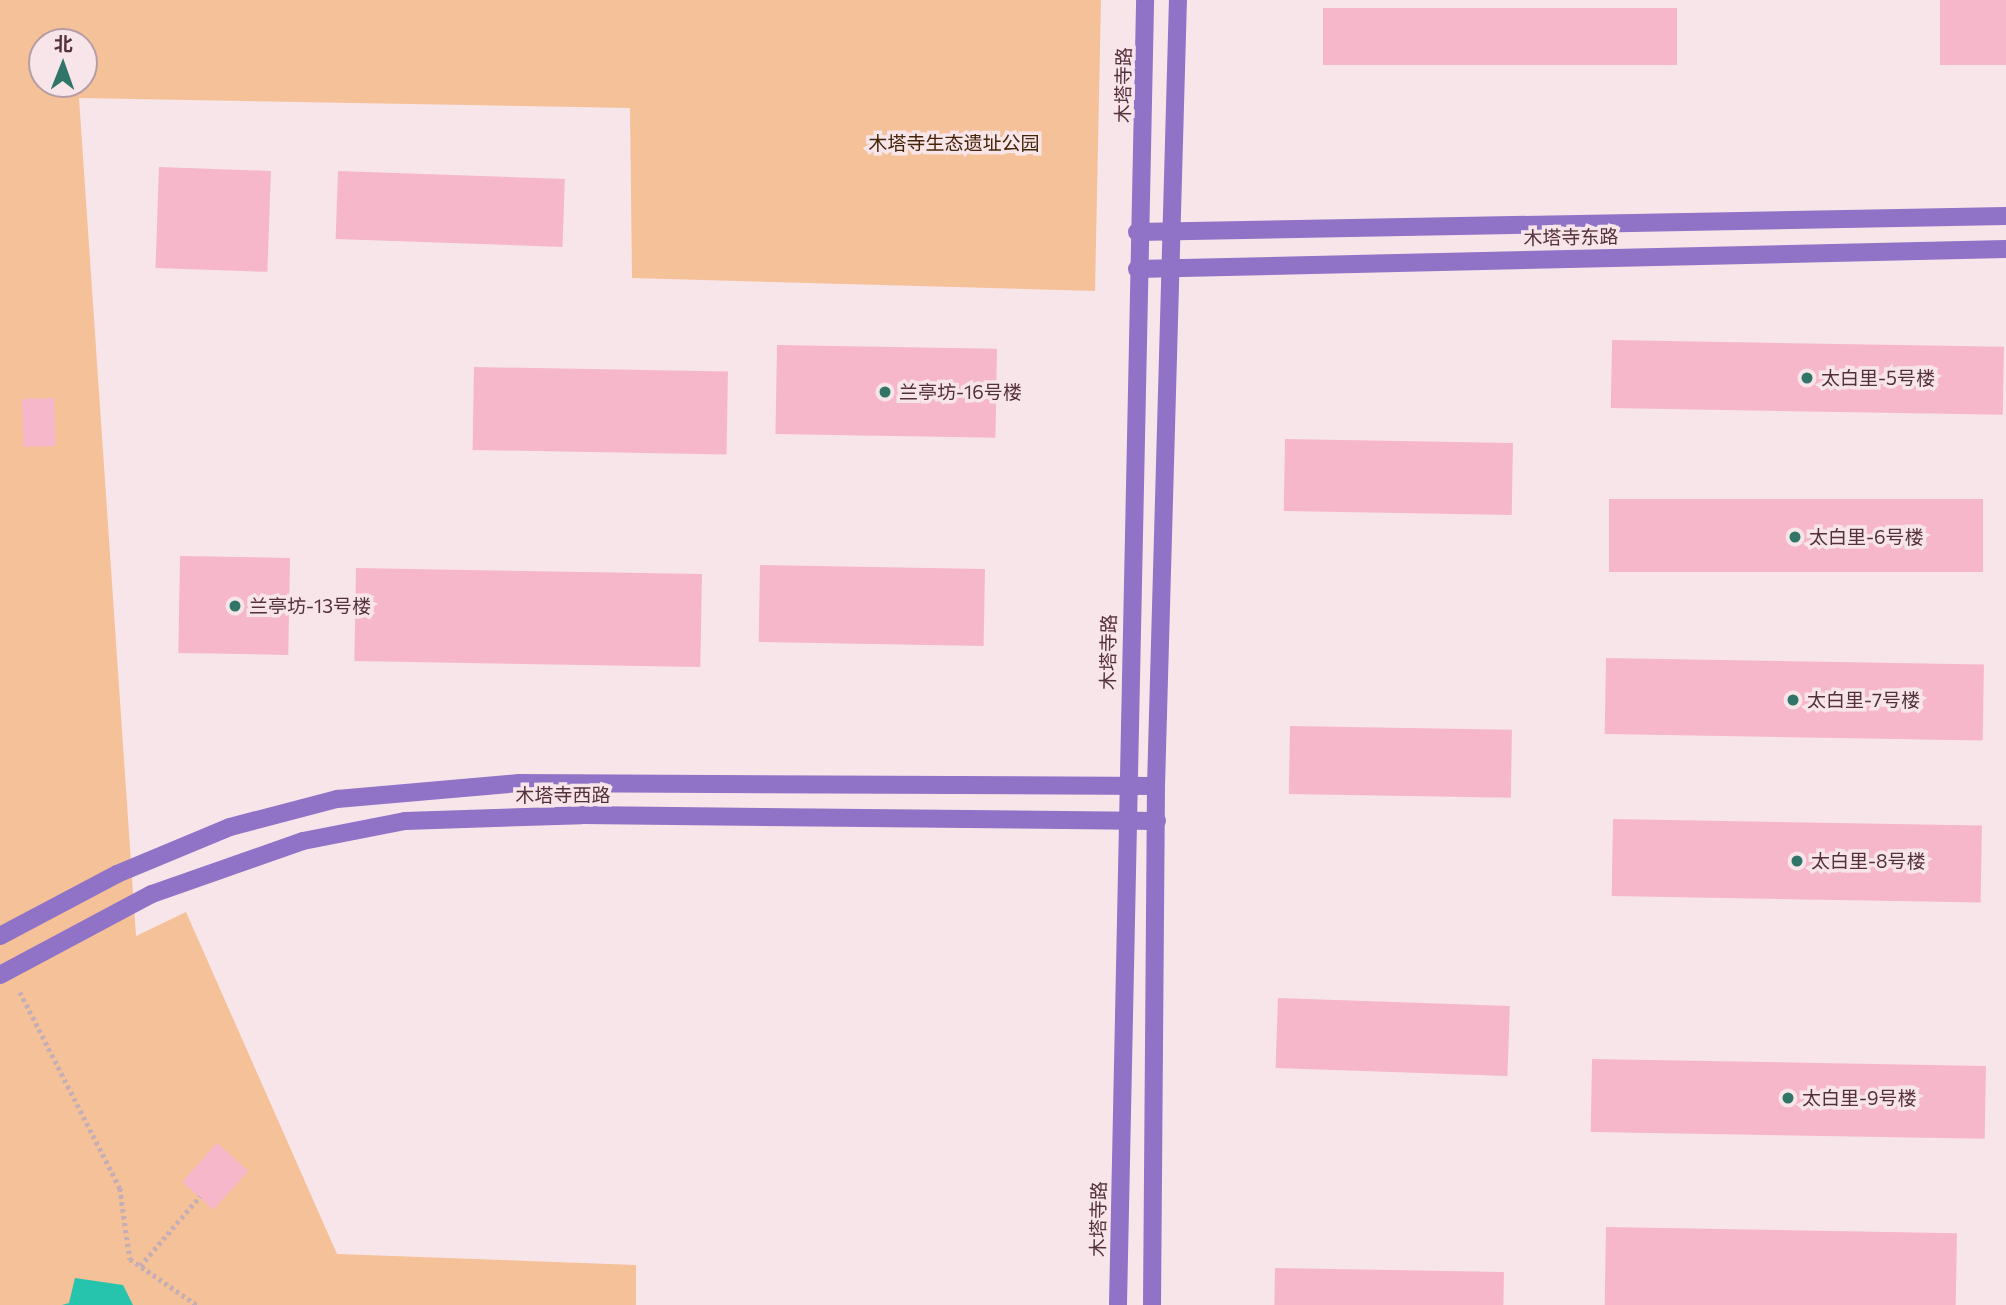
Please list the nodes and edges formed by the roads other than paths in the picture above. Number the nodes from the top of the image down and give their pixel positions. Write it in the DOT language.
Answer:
graph roads {
  1 [pos="1145,0"];
  2 [pos="1178,0"];
  3 [pos="2006,216"];
  4 [pos="1137,232"];
  5 [pos="1172,232"];
  6 [pos="2006,249"];
  7 [pos="1171,267"];
  8 [pos="1137,269"];
  9 [pos="1126,786"];
  10 [pos="1156,786"];
  11 [pos="1125,821"];
  12 [pos="1157,821"];
  13 [pos="0,936"];
  14 [pos="4,972"];
  15 [pos="1118,1305"];
  16 [pos="1152,1305"];
  1 -- 4 [label="street, 木塔寺路"];
  2 -- 5 [label="street"];
  3 -- 5 [label="street, 木塔寺东路"];
  4 -- 5 [label="street, 木塔寺东路"];
  4 -- 8 [label="street, 木塔寺路"];
  5 -- 7 [label="street"];
  6 -- 7 [label="street, 木塔寺东路"];
  7 -- 8 [label="street, 木塔寺东路"];
  7 -- 10 [label="street"];
  8 -- 9 [label="street, 木塔寺路"];
  9 -- 10 [label="street, 木塔寺西路"];
  9 -- 11 [label="street, 木塔寺路"];
  9 -- 13 [label="street, 木塔寺西路"];
  10 -- 12 [label="street"];
  11 -- 12 [label="street, 木塔寺西路"];
  11 -- 14 [label="street, 木塔寺西路"];
  11 -- 15 [label="street, 木塔寺路"];
  12 -- 16 [label="street"];
}
